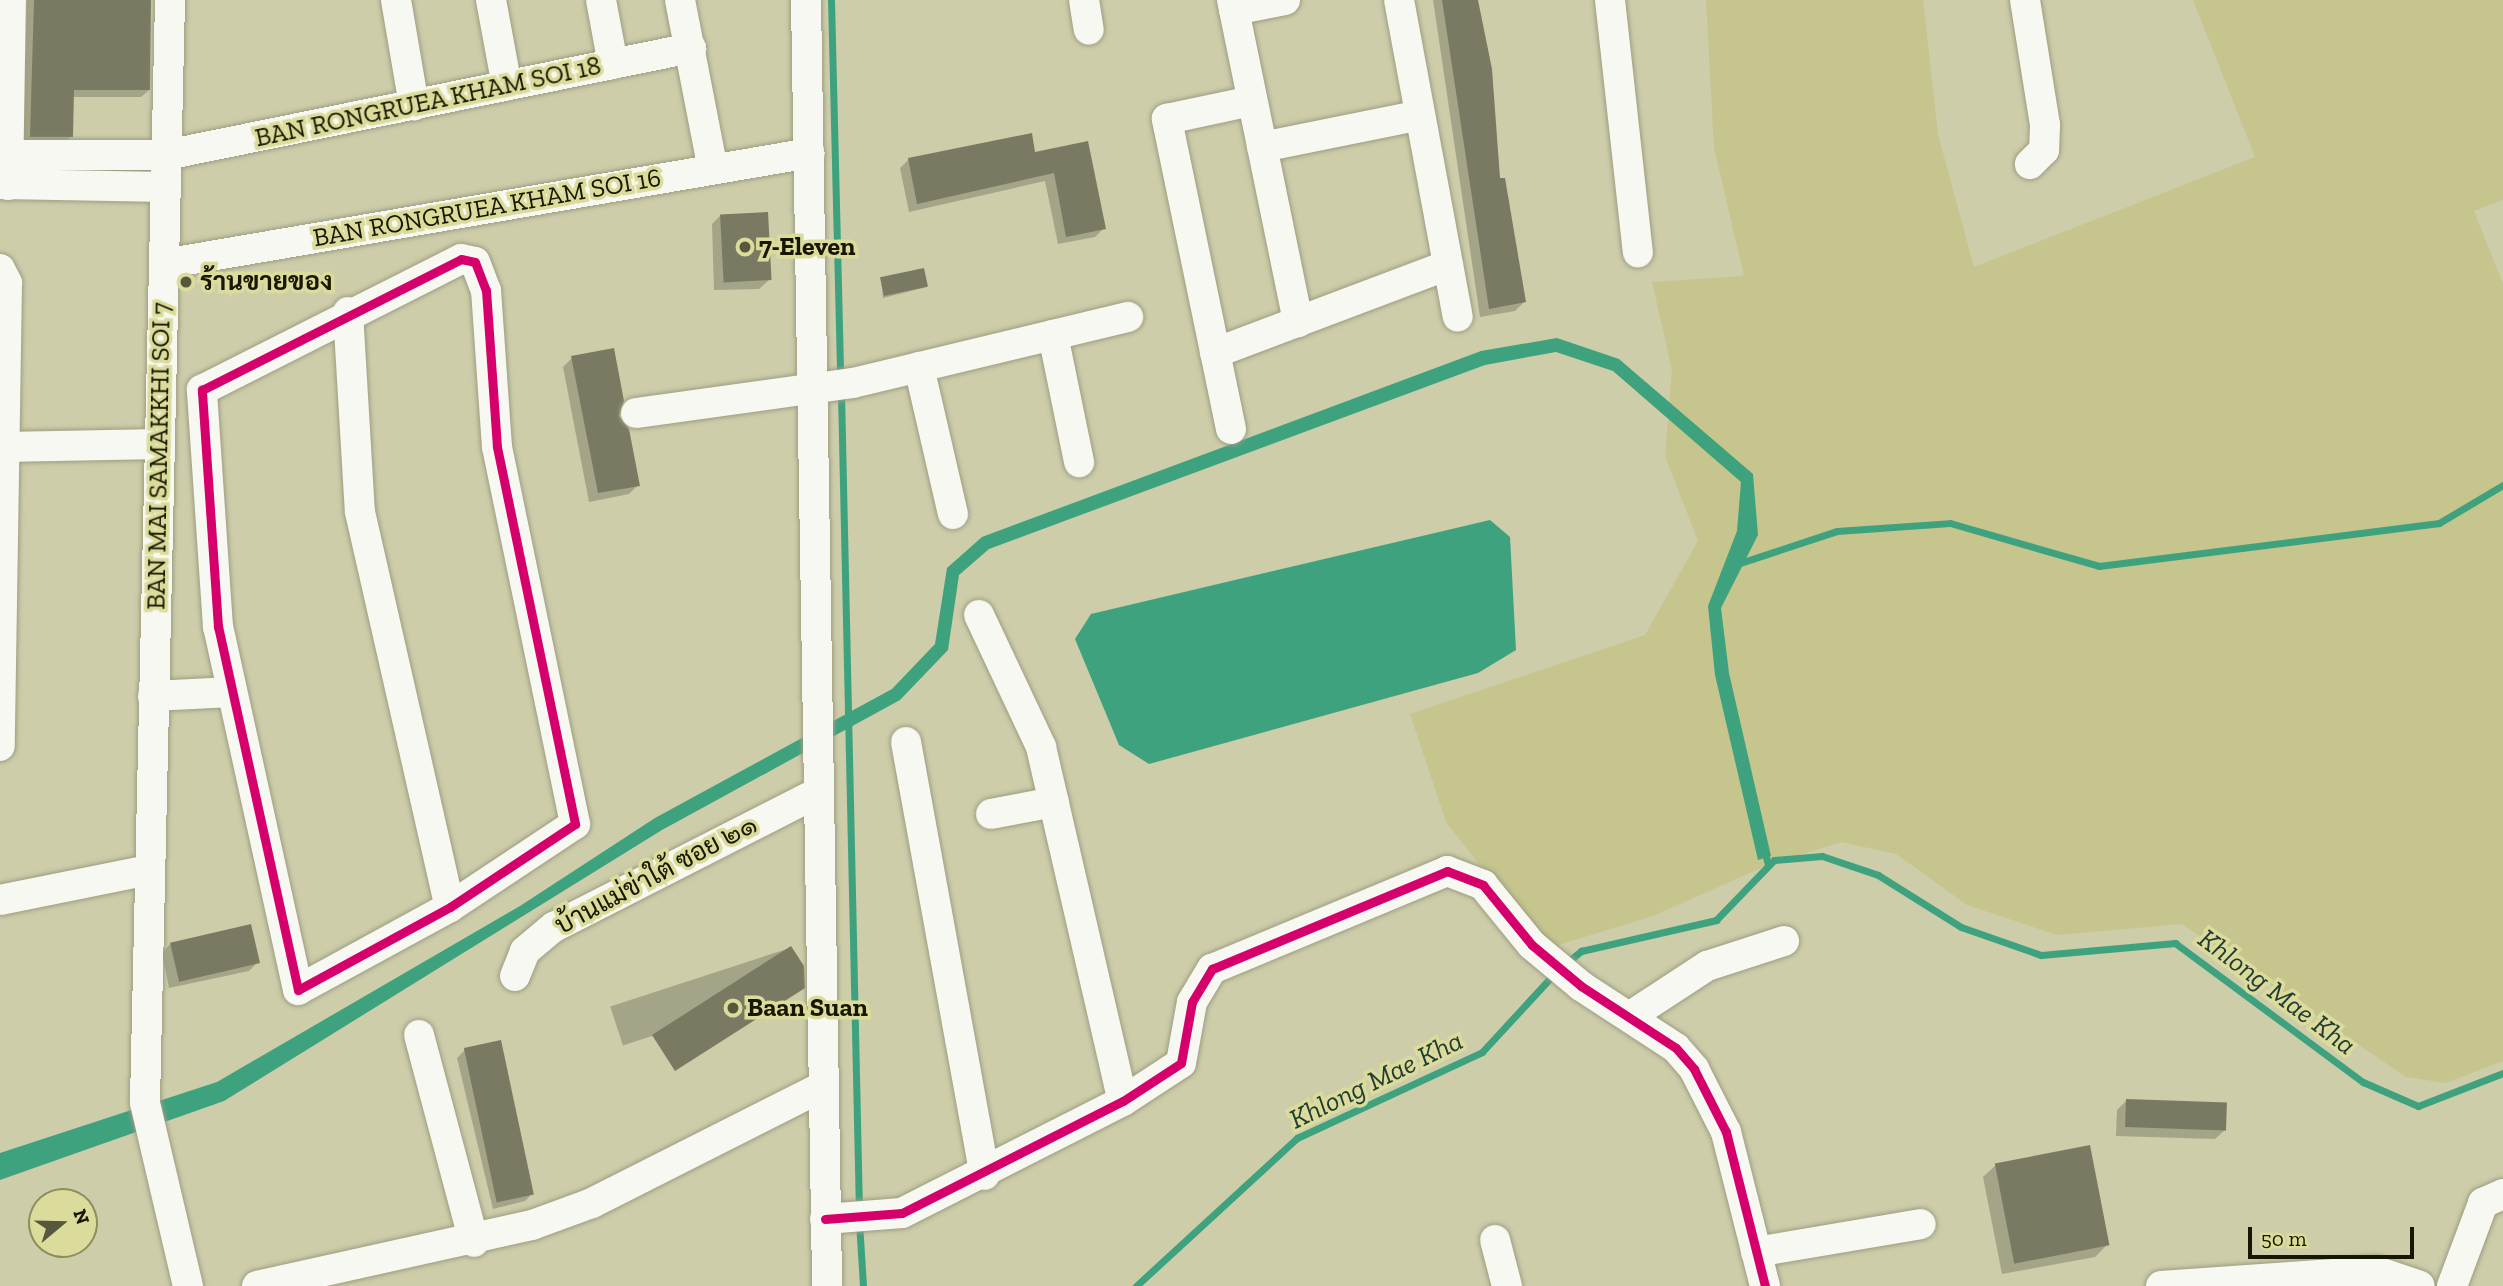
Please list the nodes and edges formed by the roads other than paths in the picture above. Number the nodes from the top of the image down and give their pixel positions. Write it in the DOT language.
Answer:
graph roads {
  1 [pos="11,0"];
  2 [pos="170,0"];
  3 [pos="396,0"];
  4 [pos="491,0"];
  5 [pos="601,0"];
  6 [pos="680,0"];
  7 [pos="806,0"];
  8 [pos="1084,0"];
  9 [pos="1285,0"];
  10 [pos="1399,0"];
  11 [pos="1610,0"];
  12 [pos="2025,0"];
  13 [pos="1233,5"];
  14 [pos="1089,30"];
  15 [pos="691,48"];
  16 [pos="613,64"];
  17 [pos="507,86"];
  18 [pos="1252,101"];
  19 [pos="414,105"];
  20 [pos="1420,115"];
  21 [pos="1262,147"];
  22 [pos="810,153"];
  23 [pos="4,154"];
  24 [pos="166,155"];
  25 [pos="2030,164"];
  26 [pos="713,169"];
  27 [pos="4,185"];
  28 [pos="165,187"];
  29 [pos="1638,253"];
  30 [pos="164,264"];
  31 [pos="1448,265"];
  32 [pos="4,276"];
  33 [pos="348,312"];
  34 [pos="1128,317"];
  35 [pos="1458,317"];
  36 [pos="1298,322"];
  37 [pos="1053,335"];
  38 [pos="1215,353"];
  39 [pos="919,367"];
  40 [pos="811,386"];
  41 [pos="636,413"];
  42 [pos="1231,429"];
  43 [pos="159,444"];
  44 [pos="5,447"];
  45 [pos="1079,462"];
  46 [pos="953,514"];
  47 [pos="979,615"];
  48 [pos="231,684"];
  49 [pos="153,685"];
  50 [pos="2,741"];
  51 [pos="906,742"];
  52 [pos="815,794"];
  53 [pos="1054,802"];
  54 [pos="991,814"];
  55 [pos="149,870"];
  56 [pos="0,900"];
  57 [pos="450,907"];
  58 [pos="1784,941"];
  59 [pos="515,976"];
  60 [pos="1632,1016"];
  61 [pos="419,1035"];
  62 [pos="822,1087"];
  63 [pos="1123,1101"];
  64 [pos="985,1175"];
  65 [pos="2503,1194"];
  66 [pos="848,1219"];
  67 [pos="1921,1224"];
  68 [pos="1495,1240"];
  69 [pos="474,1242"];
  70 [pos="1756,1252"];
  71 [pos="2311,1279"];
  72 [pos="188,1286"];
  73 [pos="257,1286"];
  74 [pos="827,1286"];
  75 [pos="1507,1286"];
  76 [pos="1765,1286"];
  77 [pos="2161,1286"];
  78 [pos="2420,1286"];
  79 [pos="2452,1286"];
  1 -- 23 [label="street"];
  2 -- 24 [label="street, BAN MAI SAMAKKHI SOI 7"];
  3 -- 19 [label="street"];
  4 -- 17 [label="street"];
  5 -- 16 [label="street"];
  6 -- 15 [label="street"];
  7 -- 22 [label="street"];
  8 -- 14 [label="street"];
  9 -- 13 [label="street"];
  10 -- 20 [label="street"];
  11 -- 29 [label="street"];
  12 -- 25 [label="street"];
  13 -- 18 [label="street"];
  15 -- 16 [label="street, BAN RONGRUEA KHAM SOI 18"];
  15 -- 26 [label="street"];
  16 -- 17 [label="street, BAN RONGRUEA KHAM SOI 18"];
  17 -- 19 [label="street, BAN RONGRUEA KHAM SOI 18"];
  18 -- 21 [label="street"];
  18 -- 38 [label="street"];
  19 -- 24 [label="street, BAN RONGRUEA KHAM SOI 18"];
  20 -- 21 [label="street"];
  20 -- 31 [label="street"];
  21 -- 36 [label="street"];
  22 -- 26 [label="street, BAN RONGRUEA KHAM SOI 16"];
  22 -- 40 [label="street"];
  23 -- 24 [label="street, BAN RONGRUEA KHAM SOI 18"];
  23 -- 27 [label="street"];
  24 -- 28 [label="street, BAN MAI SAMAKKHI SOI 7"];
  26 -- 30 [label="street, BAN RONGRUEA KHAM SOI 16"];
  27 -- 28 [label="street"];
  28 -- 30 [label="street, BAN MAI SAMAKKHI SOI 7"];
  30 -- 43 [label="street, BAN MAI SAMAKKHI SOI 7"];
  31 -- 35 [label="street"];
  31 -- 36 [label="street"];
  32 -- 44 [label="street"];
  33 -- 48 [label="street"];
  33 -- 57 [label="street"];
  33 -- 57 [label="street"];
  34 -- 37 [label="street"];
  36 -- 38 [label="street"];
  37 -- 39 [label="street"];
  37 -- 45 [label="street"];
  38 -- 42 [label="street"];
  39 -- 40 [label="street"];
  39 -- 46 [label="street"];
  40 -- 41 [label="street"];
  40 -- 52 [label="street"];
  43 -- 44 [label="street"];
  43 -- 49 [label="street, BAN MAI SAMAKKHI SOI 7"];
  44 -- 50 [label="street"];
  47 -- 53 [label="street"];
  48 -- 49 [label="street"];
  48 -- 57 [label="street"];
  49 -- 55 [label="street, BAN MAI SAMAKKHI SOI 7"];
  51 -- 64 [label="street"];
  52 -- 59 [label="street, บ้านแม่ข่าใต้ ซอย ๒๑"];
  52 -- 62 [label="street"];
  53 -- 54 [label="street"];
  53 -- 63 [label="street"];
  55 -- 56 [label="street"];
  55 -- 72 [label="street, BAN MAI SAMAKKHI SOI 7"];
  58 -- 60 [label="street"];
  60 -- 63 [label="street"];
  60 -- 70 [label="street"];
  61 -- 69 [label="street"];
  62 -- 66 [label="street"];
  62 -- 69 [label="street"];
  63 -- 64 [label="street"];
  64 -- 66 [label="street"];
  65 -- 79 [label="street"];
  66 -- 74 [label="street"];
  67 -- 70 [label="street"];
  68 -- 75 [label="street"];
  69 -- 73 [label="street"];
  70 -- 76 [label="street"];
  71 -- 77 [label="street"];
  71 -- 78 [label="street"];
}
